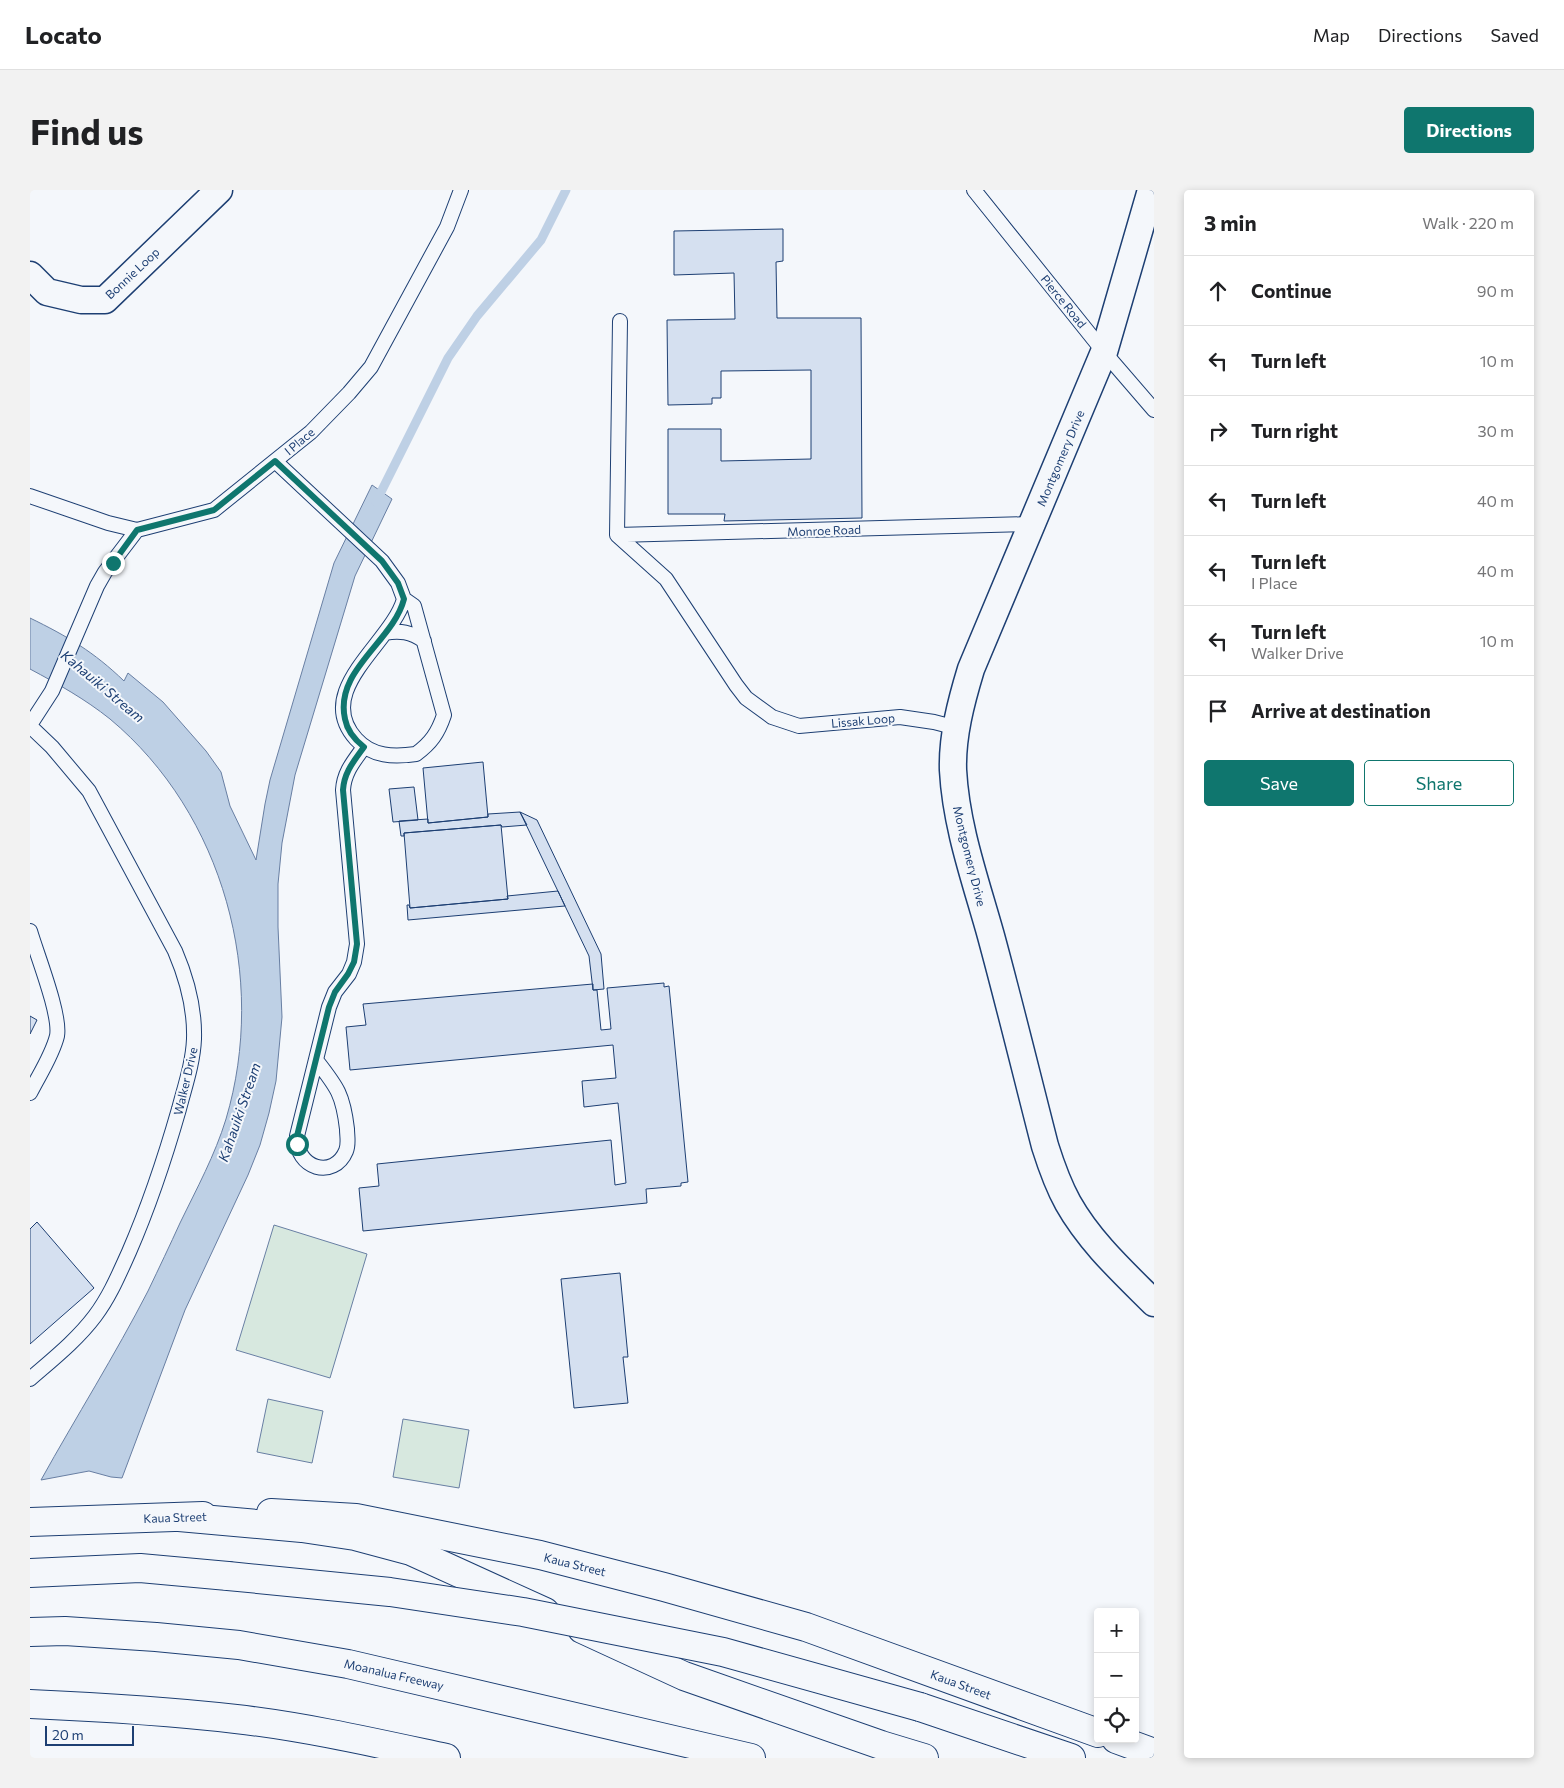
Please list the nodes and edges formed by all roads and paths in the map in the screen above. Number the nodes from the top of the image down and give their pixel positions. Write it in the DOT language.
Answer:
graph roads {
  1 [pos="218,190"];
  2 [pos="461,190"];
  3 [pos="974,190"];
  4 [pos="1151,190"];
  5 [pos="30,275"];
  6 [pos="620,321"];
  7 [pos="1104,352"];
  8 [pos="1154,410"];
  9 [pos="275,461"];
  10 [pos="30,496"];
  11 [pos="1032,524"];
  12 [pos="137,530"];
  13 [pos="617,535"];
  14 [pos="404,599"];
  15 [pos="385,633"];
  16 [pos="424,641"];
  17 [pos="30,725"];
  18 [pos="957,728"];
  19 [pos="364,747"];
  20 [pos="30,931"];
  21 [pos="316,1060"];
  22 [pos="30,1093"];
  23 [pos="1154,1303"];
  24 [pos="30,1379"];
  25 [pos="179,1517"];
  26 [pos="30,1522"];
  27 [pos="30,1573"];
  28 [pos="30,1632"];
  29 [pos="30,1704"];
  30 [pos="1094,1732"];
  31 [pos="1127,1743"];
  32 [pos="1154,1753"];
  33 [pos="446,1758"];
  34 [pos="752,1758"];
  35 [pos="924,1758"];
  36 [pos="1071,1758"];
  1 -- 5 [label="street, Bonnie Loop"];
  2 -- 9 [label="lane, I Place"];
  3 -- 7 [label="lane, Pierce Road"];
  4 -- 7 [label="street, Montgomery Drive"];
  6 -- 13 [label="lane"];
  7 -- 8 [label="lane, Pierce Road"];
  7 -- 11 [label="street, Montgomery Drive"];
  9 -- 12 [label="lane, I Place"];
  9 -- 14 [label="lane"];
  10 -- 12 [label="lane, I Place"];
  11 -- 13 [label="lane, Monroe Road"];
  11 -- 18 [label="street, Montgomery Drive"];
  12 -- 17 [label="lane, Walker Drive"];
  13 -- 18 [label="lane, Lissak Loop"];
  14 -- 15 [label="lane"];
  14 -- 16 [label="lane"];
  15 -- 16 [label="lane"];
  15 -- 19 [label="lane"];
  16 -- 19 [label="lane"];
  17 -- 24 [label="lane, Walker Drive"];
  18 -- 23 [label="street, Montgomery Drive"];
  19 -- 21 [label="lane"];
  20 -- 22 [label="lane"];
  21 -- 21 [label="lane"];
  25 -- 26 [label="main road, Kaua Street"];
  25 -- 30 [label="main road, Kaua Street"];
  25 -- 35 [label="main road"];
  27 -- 36 [label="main road, bridge"];
  28 -- 34 [label="main road, Moanalua Freeway"];
  29 -- 33 [label="main road"];
  31 -- 32 [label="main road"];
}
